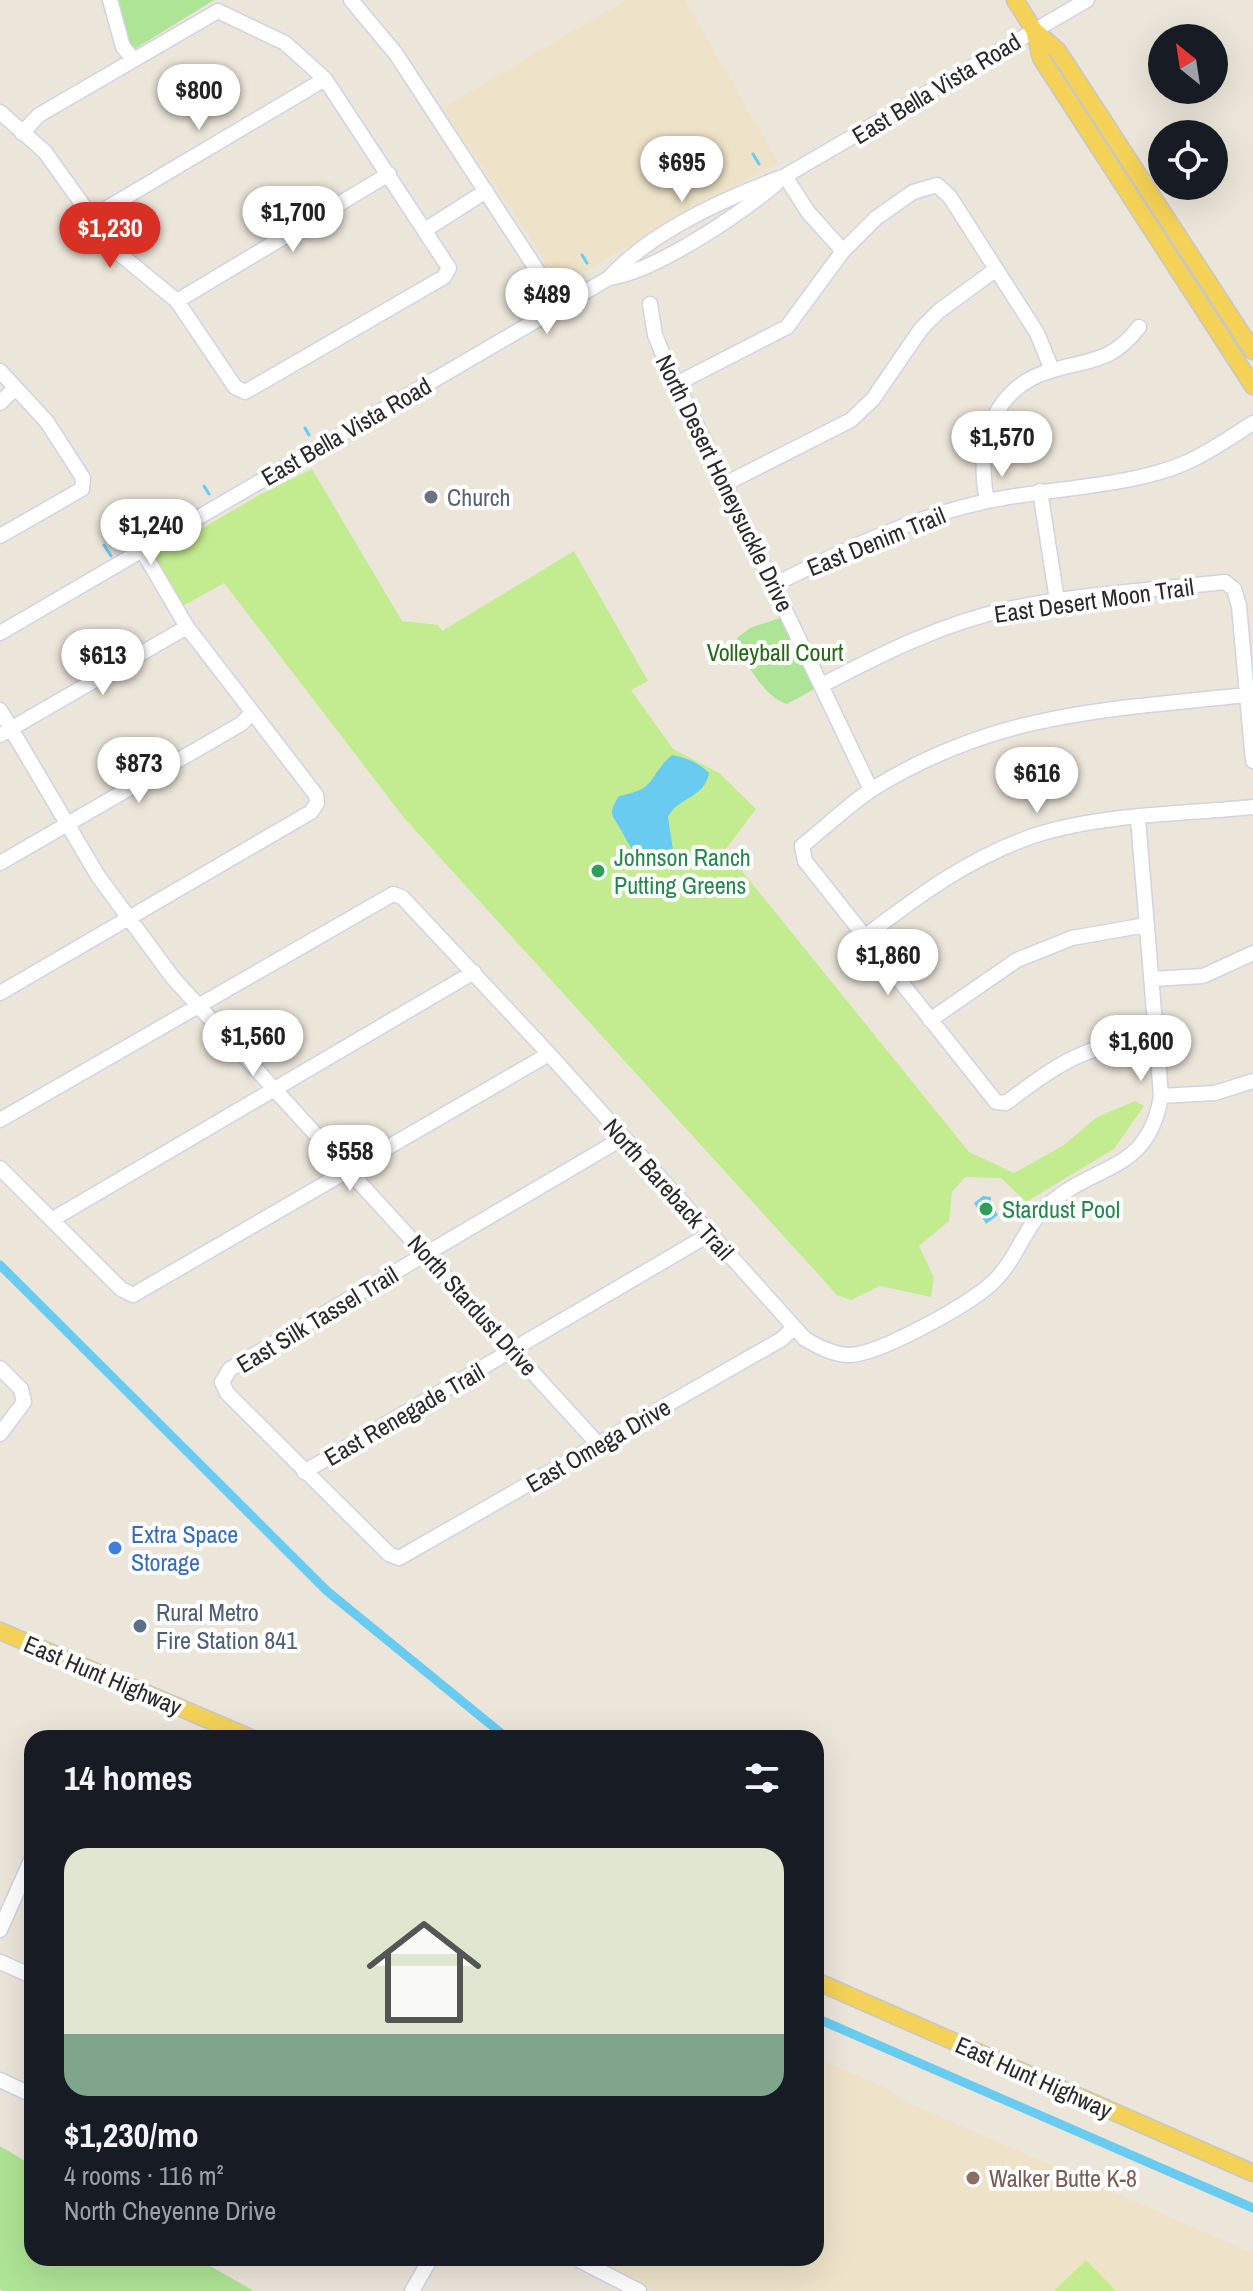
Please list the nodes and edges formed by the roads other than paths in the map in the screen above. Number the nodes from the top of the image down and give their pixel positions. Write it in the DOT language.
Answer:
graph roads {
  1 [pos="110,0"];
  2 [pos="351,0"];
  3 [pos="1015,0"];
  4 [pos="1087,0"];
  5 [pos="1034,30"];
  6 [pos="134,60"];
  7 [pos="325,79"];
  8 [pos="0,112"];
  9 [pos="22,133"];
  10 [pos="389,174"];
  11 [pos="785,176"];
  12 [pos="486,191"];
  13 [pos="92,217"];
  14 [pos="425,230"];
  15 [pos="843,251"];
  16 [pos="995,270"];
  17 [pos="177,301"];
  18 [pos="650,304"];
  19 [pos="561,307"];
  20 [pos="1139,327"];
  21 [pos="1253,351"];
  22 [pos="1052,370"];
  23 [pos="0,371"];
  24 [pos="676,384"];
  25 [pos="1253,386"];
  26 [pos="15,388"];
  27 [pos="0,403"];
  28 [pos="1253,423"];
  29 [pos="725,484"];
  30 [pos="1040,491"];
  31 [pos="987,501"];
  32 [pos="0,536"];
  33 [pos="142,550"];
  34 [pos="773,585"];
  35 [pos="1057,600"];
  36 [pos="187,627"];
  37 [pos="0,633"];
  38 [pos="822,685"];
  39 [pos="1246,695"];
  40 [pos="0,710"];
  41 [pos="252,713"];
  42 [pos="5,732"];
  43 [pos="1253,761"];
  44 [pos="871,790"];
  45 [pos="1253,807"];
  46 [pos="1138,819"];
  47 [pos="66,824"];
  48 [pos="0,863"];
  49 [pos="129,918"];
  50 [pos="1146,925"];
  51 [pos="864,937"];
  52 [pos="1253,953"];
  53 [pos="474,972"];
  54 [pos="1151,979"];
  55 [pos="0,993"];
  56 [pos="196,1005"];
  57 [pos="930,1020"];
  58 [pos="1156,1035"];
  59 [pos="549,1054"];
  60 [pos="1253,1081"];
  61 [pos="274,1088"];
  62 [pos="1161,1096"];
  63 [pos="0,1120"];
  64 [pos="623,1138"];
  65 [pos="0,1168"];
  66 [pos="352,1170"];
  67 [pos="53,1219"];
  68 [pos="710,1234"];
  69 [pos="427,1254"];
  70 [pos="793,1328"];
  71 [pos="513,1350"];
  72 [pos="0,1368"];
  73 [pos="0,1434"];
  74 [pos="598,1444"];
  75 [pos="304,1472"];
  76 [pos="0,1631"];
  77 [pos="232,1730"];
  78 [pos="24,1876"];
  79 [pos="0,1930"];
  80 [pos="0,1962"];
  81 [pos="24,1972"];
  82 [pos="824,1985"];
  83 [pos="0,2080"];
  84 [pos="24,2091"];
  85 [pos="1253,2173"];
  86 [pos="426,2266"];
  87 [pos="591,2266"];
  88 [pos="412,2291"];
  89 [pos="639,2291"];
  1 -- 6 [label="street"];
  2 -- 12 [label="street"];
  3 -- 5 [label="main road"];
  4 -- 5 [label="street, East Bella Vista Road"];
  5 -- 11 [label="street, East Bella Vista Road"];
  5 -- 21 [label="main road"];
  5 -- 25 [label="main road"];
  6 -- 7 [label="street"];
  6 -- 9 [label="street"];
  7 -- 10 [label="street"];
  7 -- 13 [label="street"];
  8 -- 9 [label="street"];
  9 -- 13 [label="street"];
  10 -- 14 [label="street"];
  10 -- 17 [label="street"];
  11 -- 15 [label="street"];
  11 -- 19 [label="street, East Bella Vista Road"];
  12 -- 14 [label="street"];
  12 -- 19 [label="street"];
  13 -- 17 [label="street"];
  14 -- 17 [label="street"];
  15 -- 16 [label="street"];
  15 -- 24 [label="street"];
  16 -- 22 [label="street"];
  16 -- 29 [label="street"];
  18 -- 24 [label="street, North Desert Honeysuckle Drive"];
  19 -- 33 [label="street, East Bella Vista Road"];
  20 -- 22 [label="street"];
  22 -- 31 [label="street"];
  23 -- 26 [label="street"];
  24 -- 29 [label="street, North Desert Honeysuckle Drive"];
  26 -- 27 [label="street"];
  26 -- 32 [label="street"];
  28 -- 30 [label="street, East Denim Trail"];
  29 -- 34 [label="street, North Desert Honeysuckle Drive"];
  30 -- 31 [label="street, East Denim Trail"];
  30 -- 35 [label="street"];
  31 -- 34 [label="street, East Denim Trail"];
  33 -- 36 [label="street"];
  33 -- 37 [label="street, East Bella Vista Road"];
  34 -- 38 [label="street, North Desert Honeysuckle Drive"];
  35 -- 38 [label="street, East Desert Moon Trail"];
  35 -- 39 [label="street, East Desert Moon Trail"];
  36 -- 41 [label="street"];
  36 -- 42 [label="street"];
  38 -- 44 [label="street, North Desert Honeysuckle Drive"];
  39 -- 43 [label="street"];
  39 -- 44 [label="street"];
  40 -- 42 [label="street, North Stardust Drive"];
  41 -- 47 [label="street"];
  41 -- 49 [label="street"];
  42 -- 47 [label="street, North Stardust Drive"];
  44 -- 51 [label="street"];
  45 -- 46 [label="street"];
  46 -- 50 [label="street"];
  46 -- 51 [label="street"];
  47 -- 48 [label="street"];
  47 -- 49 [label="street, North Stardust Drive"];
  49 -- 55 [label="street"];
  49 -- 56 [label="street, North Stardust Drive"];
  50 -- 54 [label="street"];
  50 -- 57 [label="street"];
  51 -- 57 [label="street"];
  52 -- 54 [label="street"];
  53 -- 56 [label="street, North Bareback Trail"];
  53 -- 59 [label="street, North Bareback Trail"];
  53 -- 61 [label="street"];
  54 -- 58 [label="street"];
  56 -- 61 [label="street, North Stardust Drive"];
  56 -- 63 [label="street"];
  57 -- 58 [label="street"];
  58 -- 62 [label="street"];
  59 -- 64 [label="street, North Bareback Trail"];
  59 -- 66 [label="street"];
  60 -- 62 [label="street"];
  61 -- 66 [label="street, North Stardust Drive"];
  61 -- 67 [label="street"];
  62 -- 70 [label="street, North Bareback Trail"];
  64 -- 68 [label="street, North Bareback Trail"];
  64 -- 69 [label="street, East Silk Tassel Trail"];
  65 -- 67 [label="street"];
  66 -- 67 [label="street"];
  66 -- 69 [label="street, North Stardust Drive"];
  68 -- 70 [label="street, North Bareback Trail"];
  68 -- 71 [label="street, East Renegade Trail"];
  69 -- 71 [label="street, North Stardust Drive"];
  69 -- 75 [label="street, East Silk Tassel Trail"];
  70 -- 74 [label="street, East Omega Drive"];
  71 -- 74 [label="street, North Stardust Drive"];
  71 -- 75 [label="street, East Renegade Trail"];
  72 -- 73 [label="street"];
  74 -- 75 [label="street, East Omega Drive"];
  76 -- 77 [label="main road, East Hunt Highway"];
  78 -- 79 [label="street"];
  80 -- 81 [label="street"];
  82 -- 85 [label="main road, East Hunt Highway"];
  83 -- 84 [label="street"];
  86 -- 88 [label="street"];
  87 -- 89 [label="street"];
}
